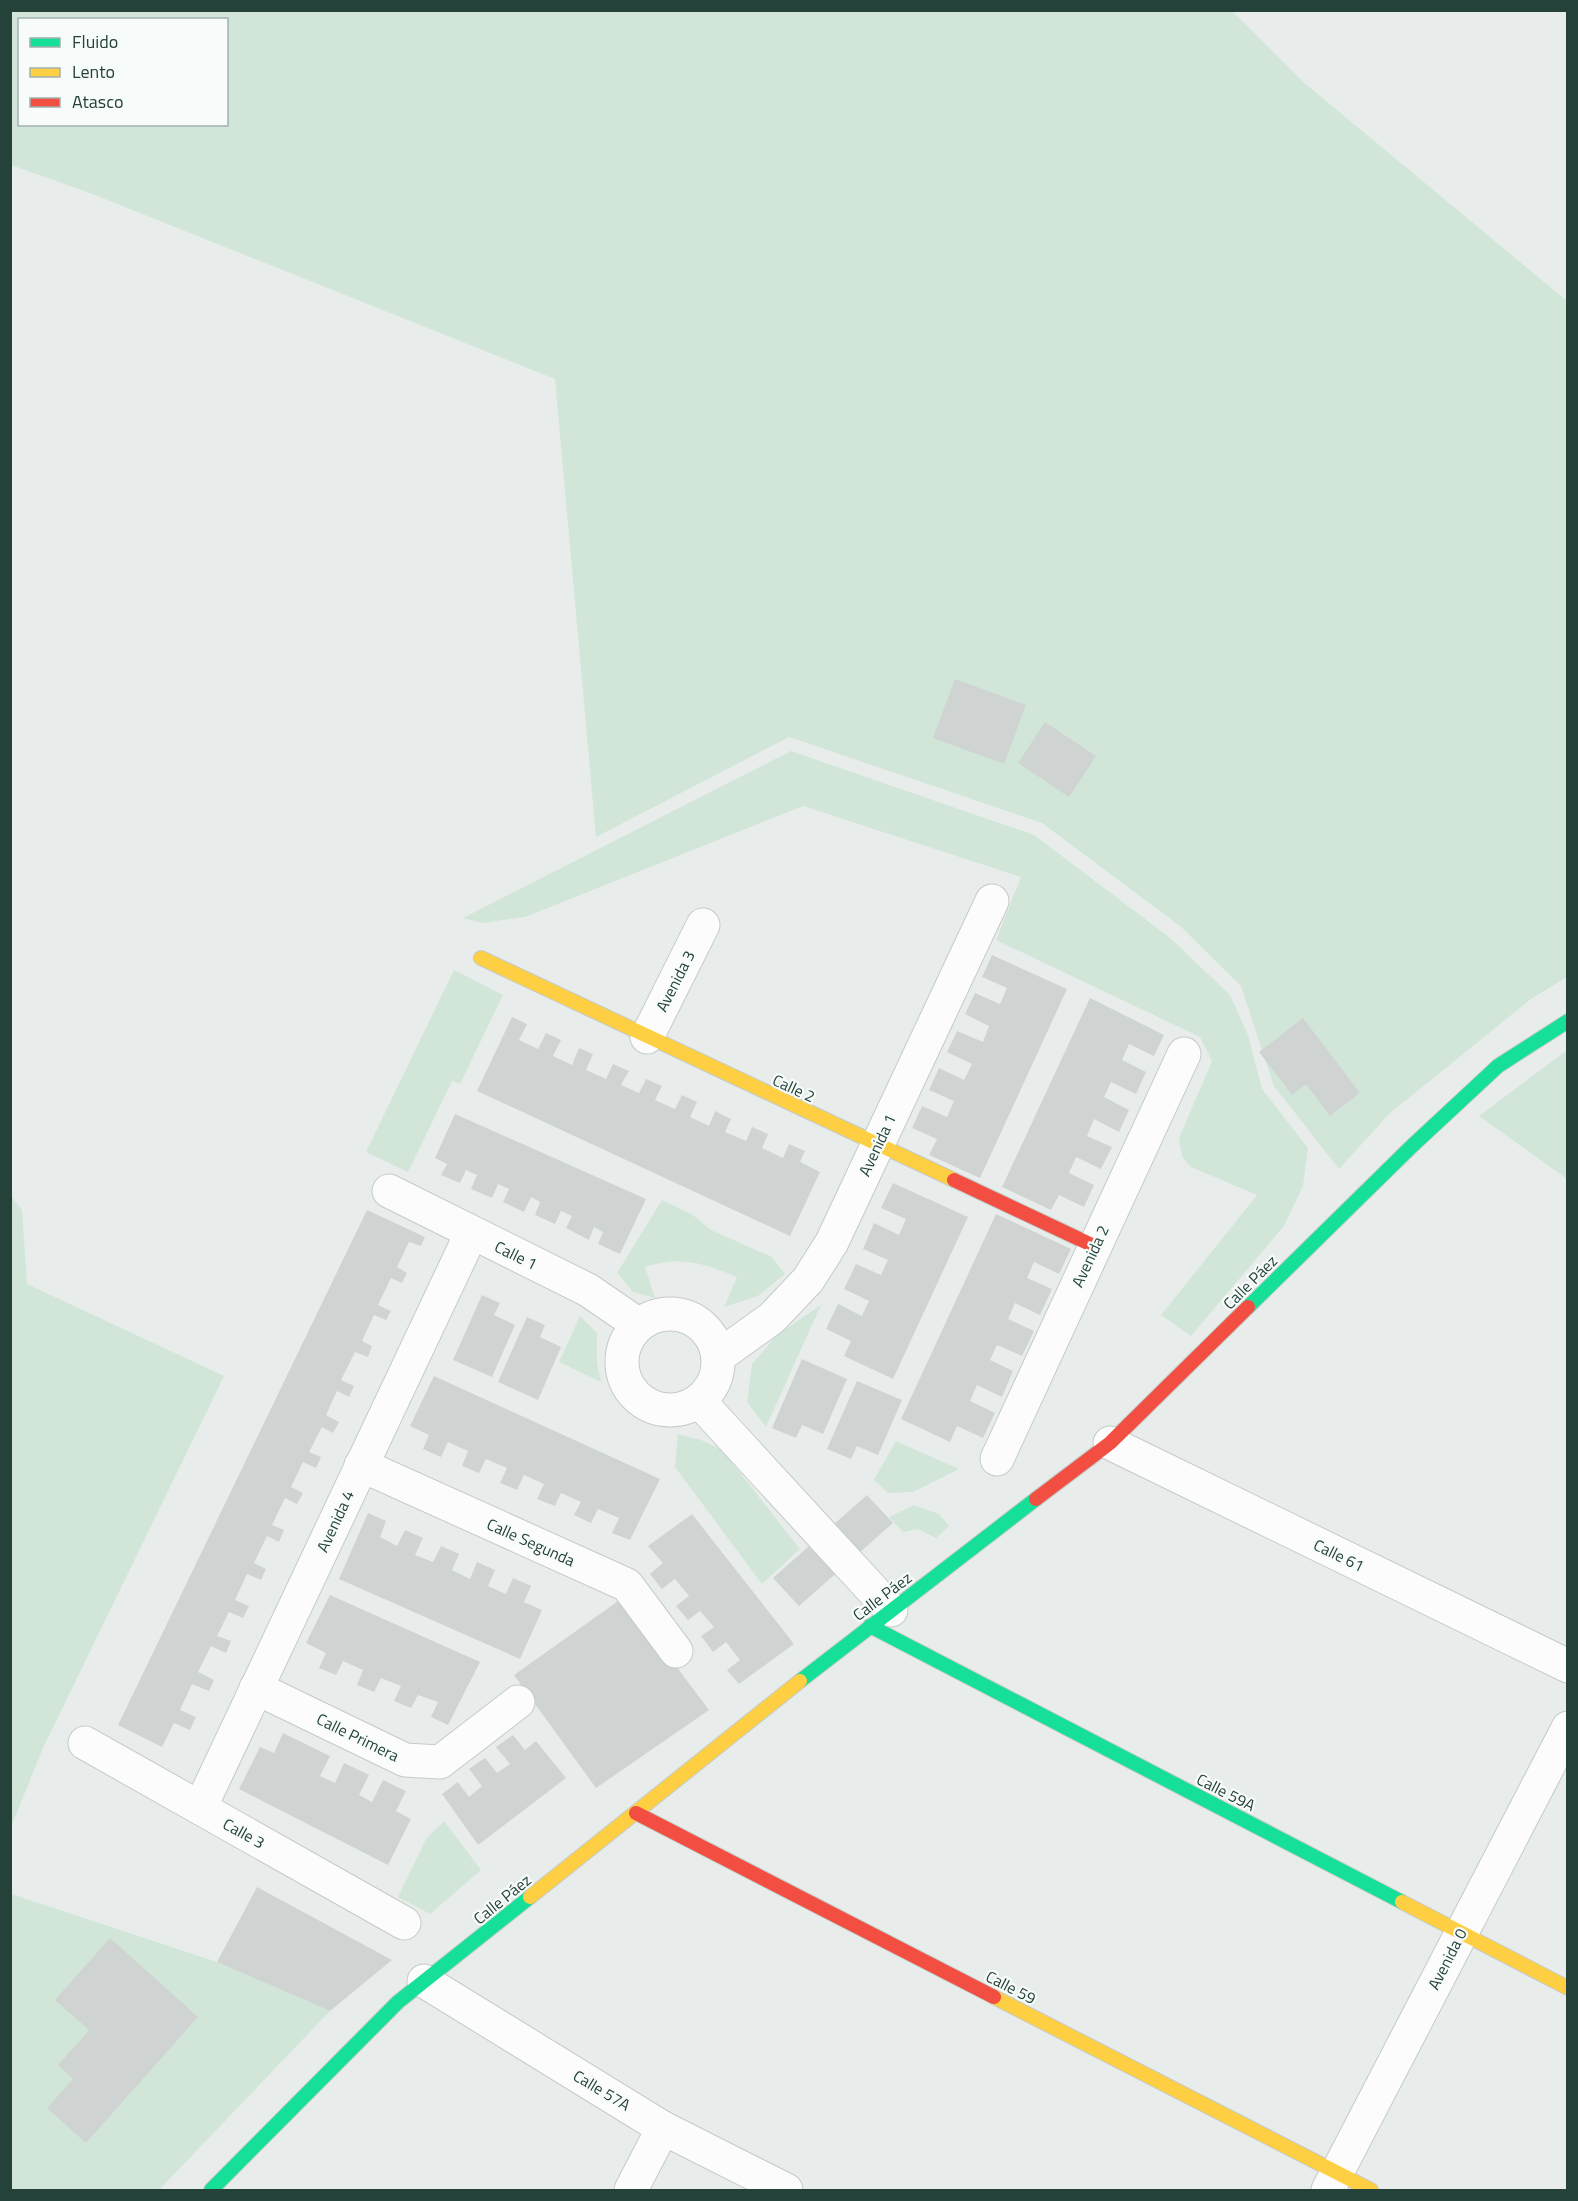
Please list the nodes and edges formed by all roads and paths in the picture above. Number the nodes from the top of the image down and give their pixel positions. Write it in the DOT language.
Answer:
graph roads {
  1 [pos="992,901"];
  2 [pos="703,925"];
  3 [pos="481,958"];
  4 [pos="1568,1021"];
  5 [pos="647,1037"];
  6 [pos="1184,1054"];
  7 [pos="877,1145"];
  8 [pos="389,1191"];
  9 [pos="471,1234"];
  10 [pos="1094,1246"];
  11 [pos="639,1325"];
  12 [pos="718,1356"];
  13 [pos="699,1401"];
  14 [pos="1110,1443"];
  15 [pos="997,1459"];
  16 [pos="361,1465"];
  17 [pos="880,1618"];
  18 [pos="676,1651"];
  19 [pos="1568,1666"];
  20 [pos="256,1688"];
  21 [pos="518,1702"];
  22 [pos="1568,1728"];
  23 [pos="85,1743"];
  24 [pos="200,1808"];
  25 [pos="636,1813"];
  26 [pos="404,1923"];
  27 [pos="1461,1933"];
  28 [pos="424,1982"];
  29 [pos="1568,1988"];
  30 [pos="663,2128"];
  31 [pos="1332,2182"];
  32 [pos="211,2190"];
  33 [pos="631,2190"];
  34 [pos="786,2190"];
  35 [pos="1371,2190"];
  1 -- 7 [label="street, Avenida 1"];
  2 -- 5 [label="street, Avenida 3"];
  3 -- 5 [label="street, Calle 2"];
  4 -- 14 [label="street, Calle Páez"];
  5 -- 7 [label="street, Calle 2"];
  6 -- 10 [label="street, Avenida 2"];
  7 -- 10 [label="street, Calle 2"];
  7 -- 12 [label="street, Avenida 1"];
  8 -- 9 [label="street, Calle 1"];
  9 -- 11 [label="street, Calle 1"];
  9 -- 16 [label="street, Avenida 4"];
  10 -- 15 [label="street, Avenida 2"];
  11 -- 12 [label="street"];
  11 -- 13 [label="street"];
  12 -- 13 [label="street"];
  13 -- 17 [label="street"];
  14 -- 17 [label="street, Calle Páez"];
  14 -- 19 [label="street, Calle 61"];
  16 -- 18 [label="street, Calle Segunda"];
  16 -- 20 [label="street, Avenida 4"];
  17 -- 25 [label="street, Calle Páez"];
  17 -- 27 [label="street, Calle 59A"];
  20 -- 21 [label="street, Calle Primera"];
  20 -- 24 [label="street, Avenida 4"];
  22 -- 27 [label="street, Avenida 0"];
  23 -- 24 [label="street, Calle 3"];
  24 -- 26 [label="street, Calle 3"];
  25 -- 28 [label="street, Calle Páez"];
  25 -- 31 [label="street, Calle 59"];
  27 -- 29 [label="street, Calle 59A"];
  27 -- 31 [label="street, Avenida 0"];
  28 -- 30 [label="street, Calle 57A"];
  28 -- 32 [label="street, Calle Páez"];
  30 -- 33 [label="street"];
  30 -- 34 [label="street, Calle 57A"];
  31 -- 35 [label="street, Calle 59"];
}
